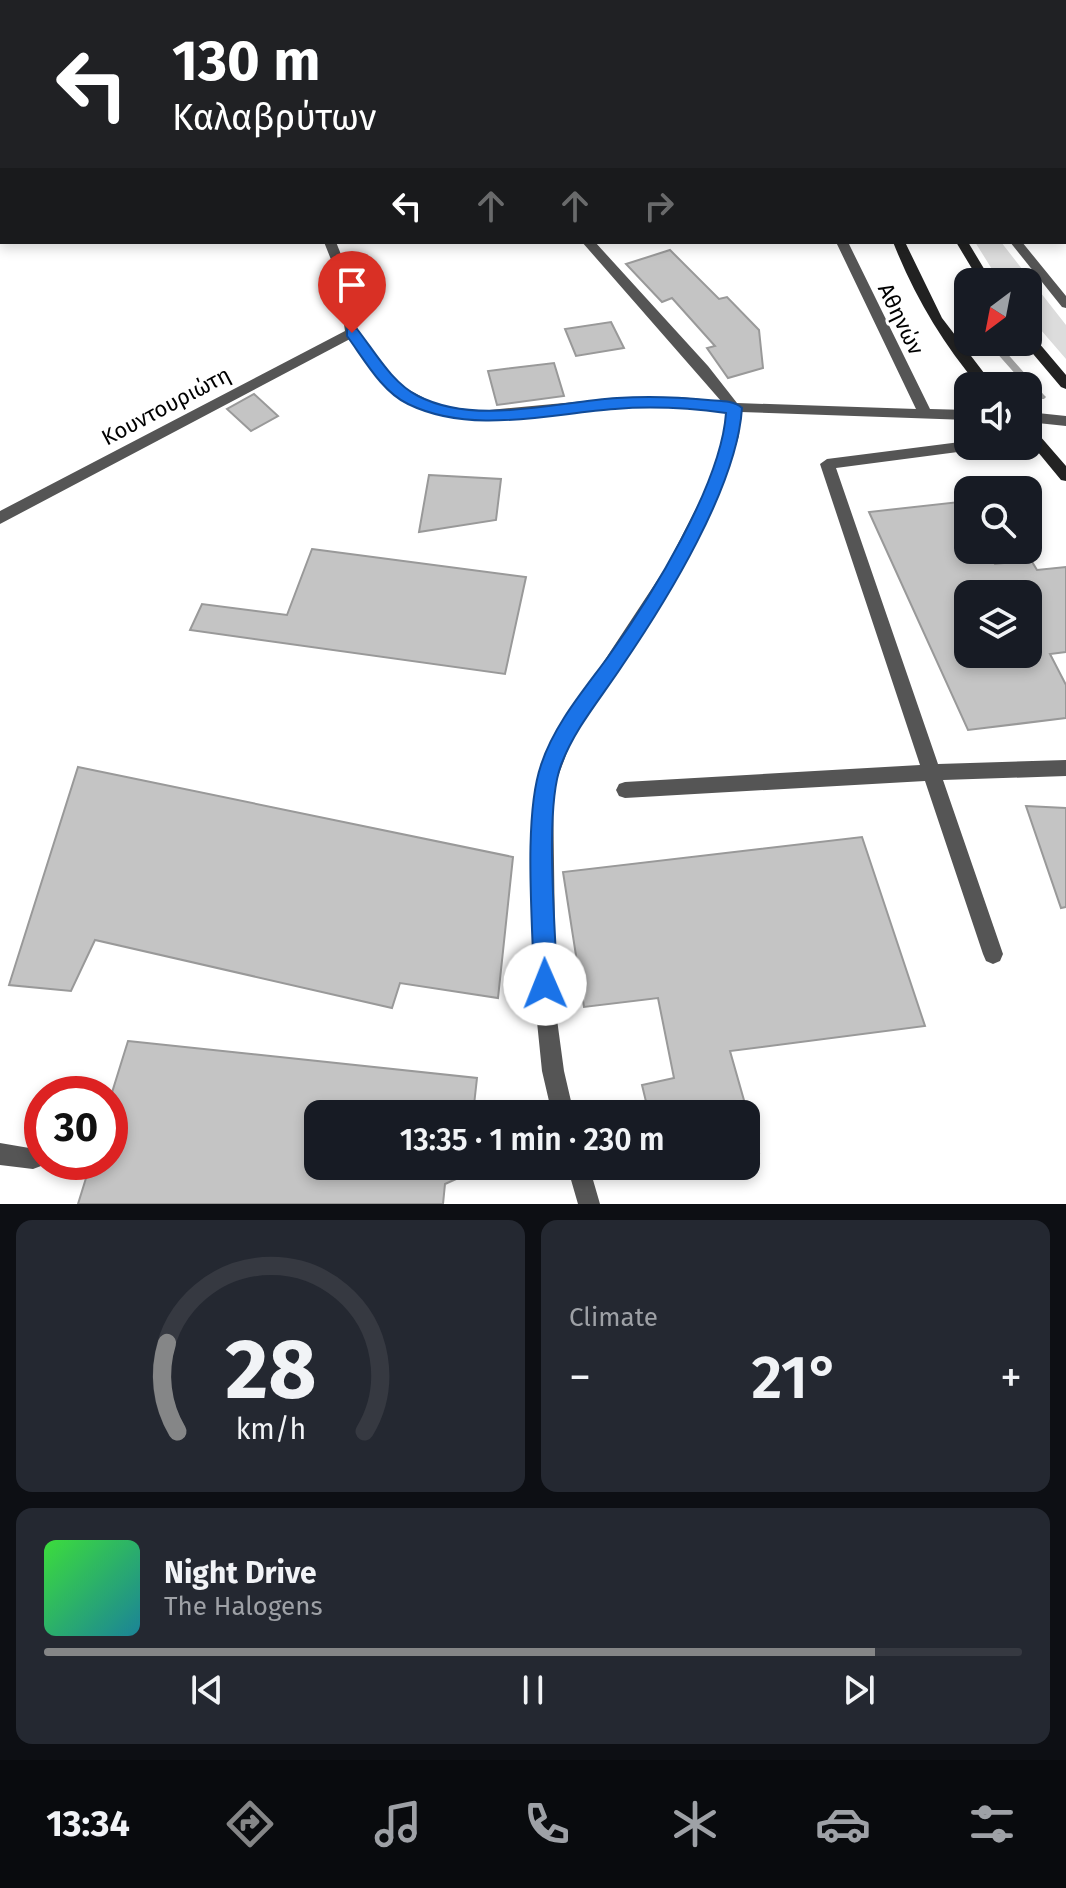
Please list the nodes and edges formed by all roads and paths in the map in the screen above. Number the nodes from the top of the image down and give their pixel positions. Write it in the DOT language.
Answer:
graph roads {
  1 [pos="331,244"];
  2 [pos="590,244"];
  3 [pos="843,244"];
  4 [pos="900,244"];
  5 [pos="963,244"];
  6 [pos="1018,244"];
  7 [pos="978,268"];
  8 [pos="1066,304"];
  9 [pos="352,333"];
  10 [pos="1042,356"];
  11 [pos="975,372"];
  12 [pos="1066,384"];
  13 [pos="734,408"];
  14 [pos="925,413"];
  15 [pos="954,414"];
  16 [pos="1042,418"];
  17 [pos="1066,421"];
  18 [pos="954,448"];
  19 [pos="1042,449"];
  20 [pos="1066,476"];
  21 [pos="0,518"];
  22 [pos="1066,768"];
  23 [pos="931,773"];
  24 [pos="625,790"];
  25 [pos="993,954"];
  26 [pos="560,1100"];
  27 [pos="0,1154"];
  28 [pos="24,1157"];
  29 [pos="582,1180"];
  30 [pos="589,1204"];
  1 -- 9 [label="street"];
  2 -- 13 [label="street"];
  3 -- 14 [label="street, Αθηνών"];
  4 -- 11 [label="main road"];
  5 -- 7 [label="main road"];
  6 -- 8 [label="street"];
  9 -- 13 [label="street"];
  9 -- 21 [label="street, Κουντουριώτη"];
  10 -- 12 [label="main road"];
  13 -- 14 [label="street"];
  13 -- 26 [label="street"];
  14 -- 15 [label="street"];
  16 -- 17 [label="street"];
  18 -- 23 [label="street"];
  19 -- 20 [label="main road"];
  22 -- 23 [label="street"];
  23 -- 24 [label="street"];
  23 -- 25 [label="street"];
  27 -- 28 [label="street"];
  29 -- 30 [label="street"];
}
